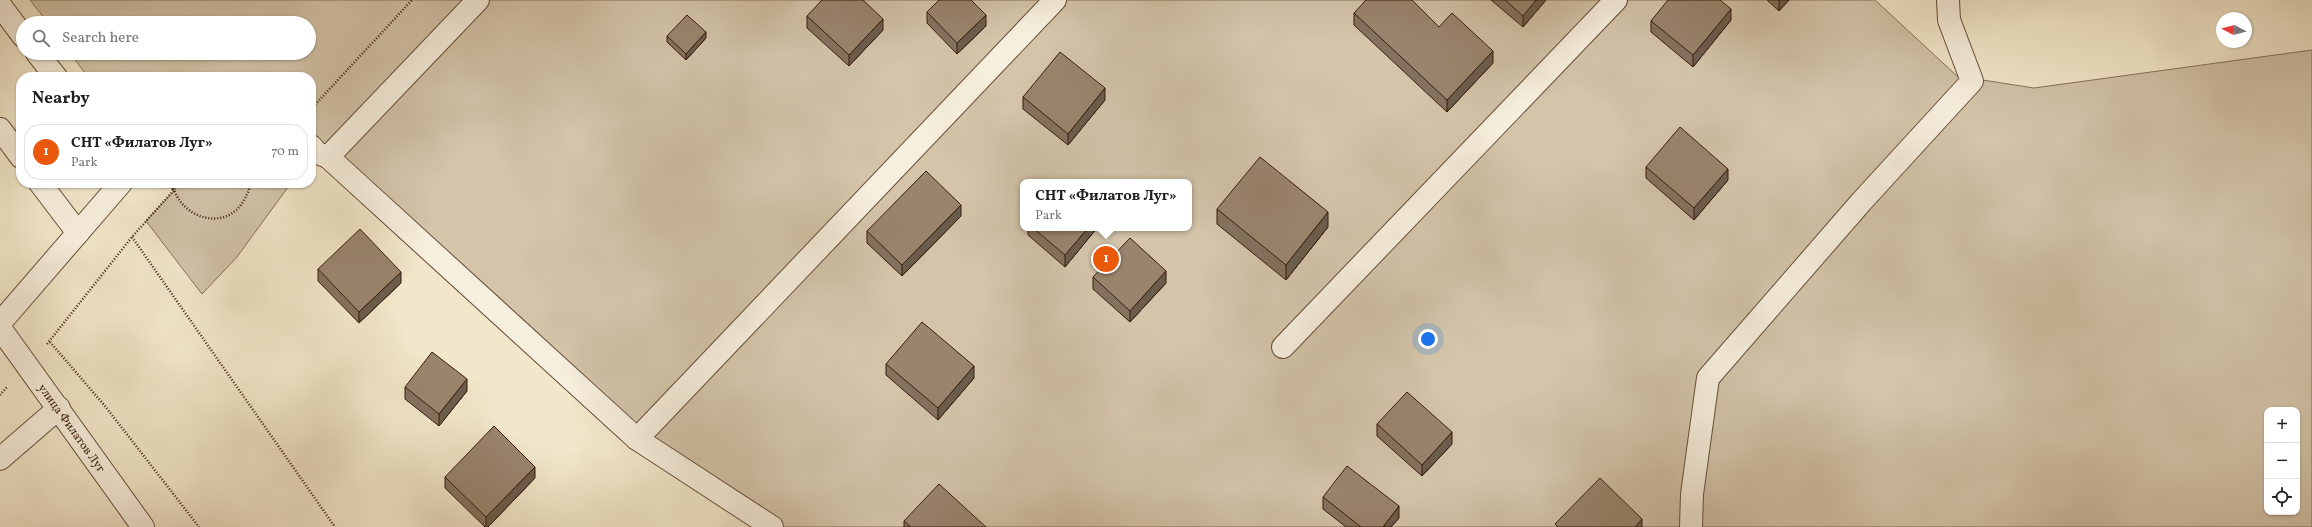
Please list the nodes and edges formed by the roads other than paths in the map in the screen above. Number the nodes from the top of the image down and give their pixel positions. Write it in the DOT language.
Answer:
graph roads {
  1 [pos="478,0"];
  2 [pos="1055,0"];
  3 [pos="1616,0"];
  4 [pos="1948,0"];
  5 [pos="0,5"];
  6 [pos="16,27"];
  7 [pos="43,60"];
  8 [pos="52,72"];
  9 [pos="0,128"];
  10 [pos="16,150"];
  11 [pos="320,152"];
  12 [pos="44,188"];
  13 [pos="117,188"];
  14 [pos="78,233"];
  15 [pos="0,323"];
  16 [pos="0,328"];
  17 [pos="1283,347"];
  18 [pos="59,408"];
  19 [pos="637,439"];
  20 [pos="2,457"];
  21 [pos="143,527"];
  22 [pos="772,527"];
  23 [pos="1691,527"];
  1 -- 11 [label="street"];
  2 -- 19 [label="street"];
  3 -- 17 [label="street"];
  4 -- 23 [label="street"];
  5 -- 6 [label="street"];
  7 -- 8 [label="street"];
  9 -- 10 [label="street"];
  11 -- 19 [label="street"];
  12 -- 14 [label="street"];
  13 -- 14 [label="street"];
  14 -- 15 [label="street"];
  16 -- 18 [label="street, улица Филатов Луг"];
  18 -- 20 [label="street"];
  18 -- 21 [label="street, улица Филатов Луг"];
  19 -- 22 [label="street"];
}
